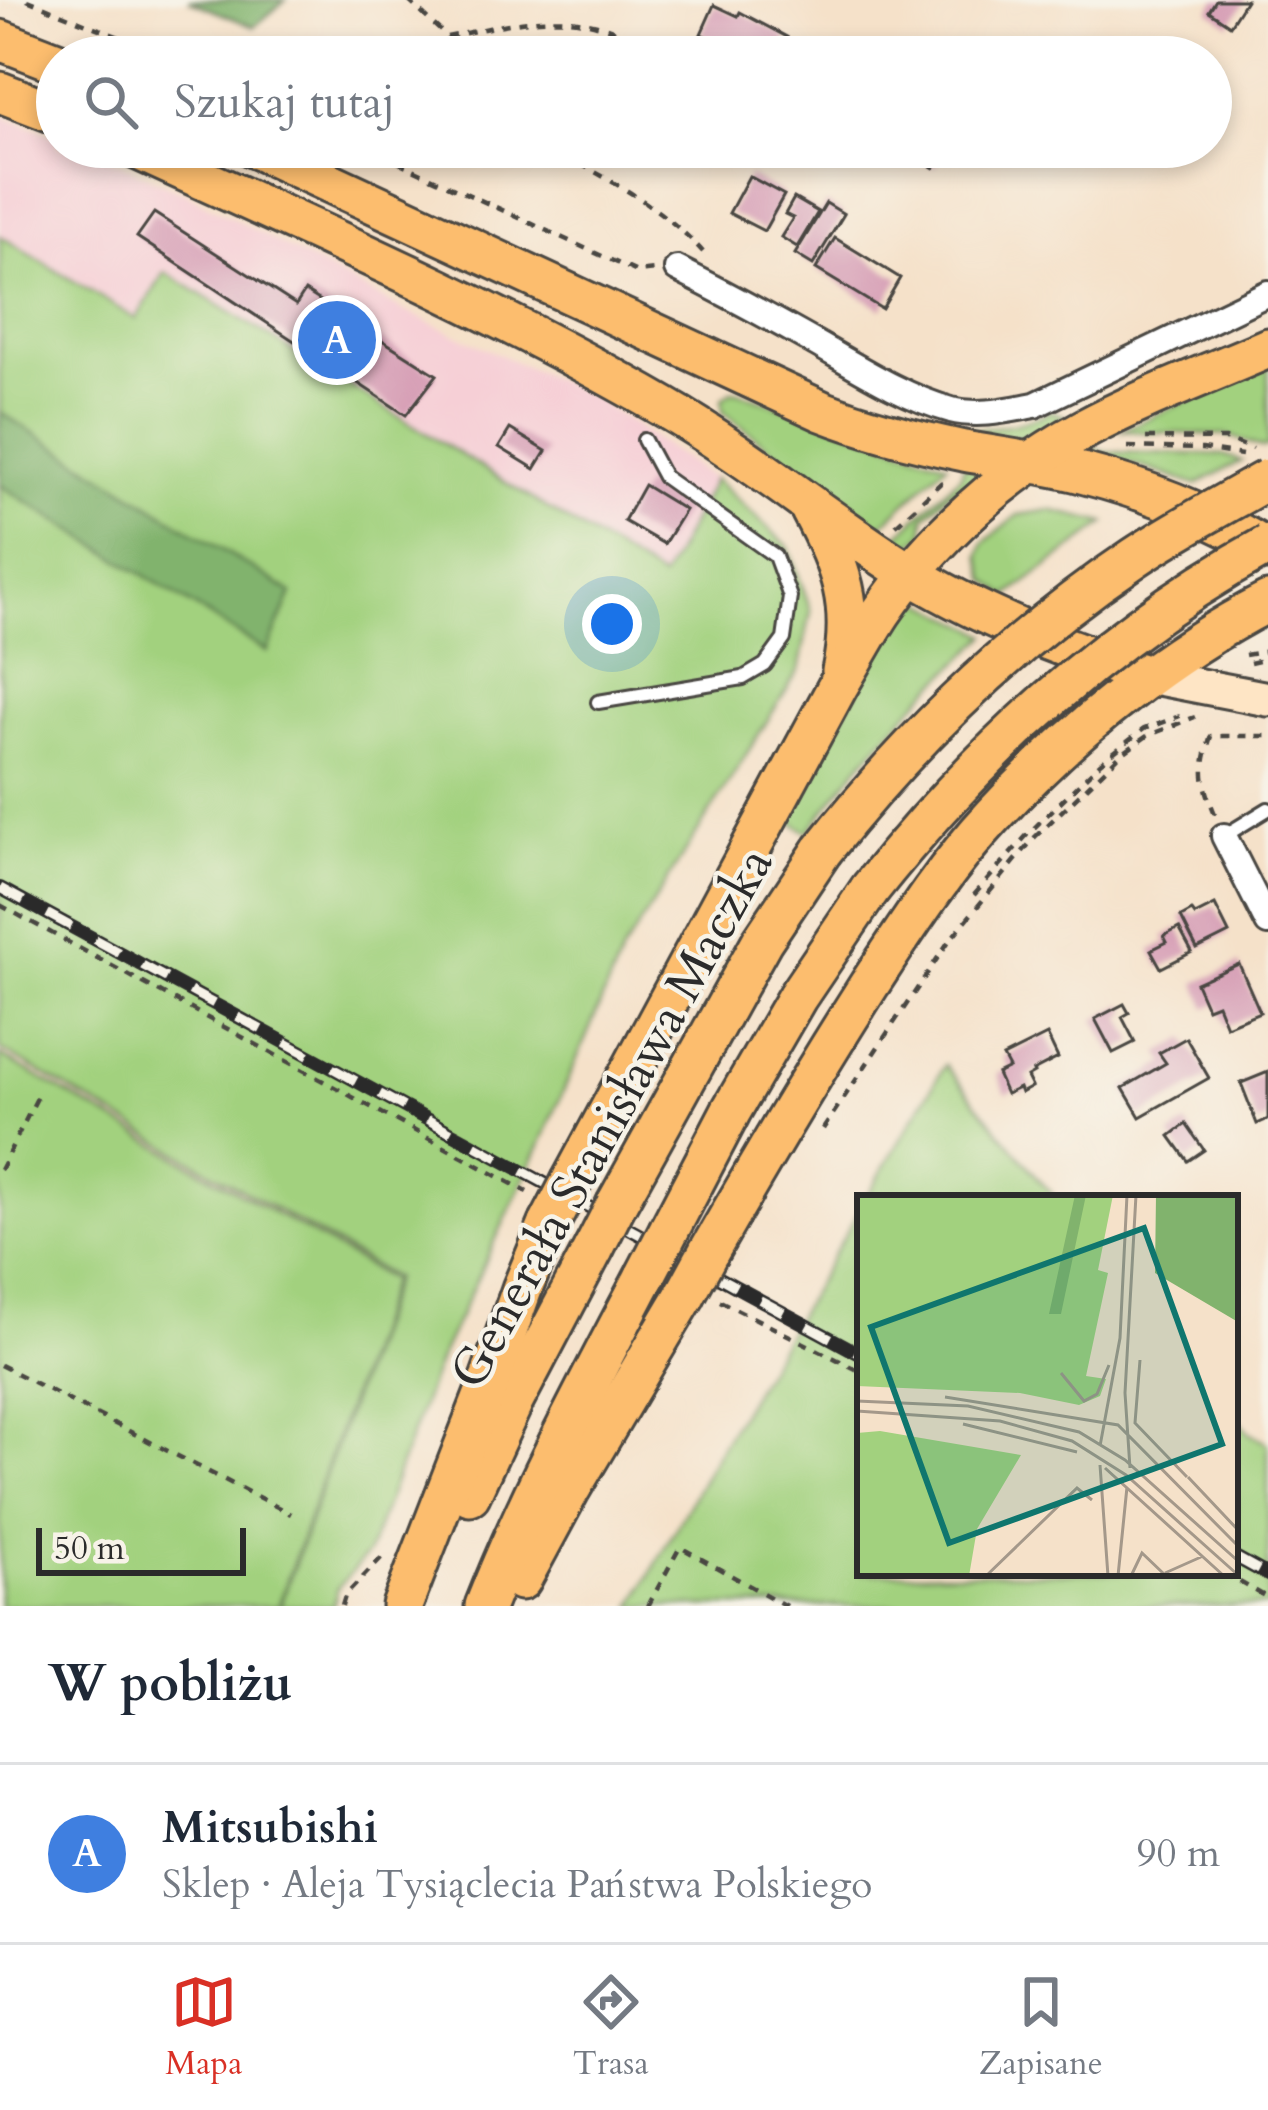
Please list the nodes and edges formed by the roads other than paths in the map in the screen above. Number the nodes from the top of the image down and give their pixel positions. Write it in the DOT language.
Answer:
graph roads {
  1 [pos="0,40"];
  2 [pos="36,54"];
  3 [pos="0,92"];
  4 [pos="36,106"];
  5 [pos="178,168"];
  6 [pos="298,168"];
  7 [pos="677,268"];
  8 [pos="1268,292"];
  9 [pos="1268,348"];
  10 [pos="715,361"];
  11 [pos="880,380"];
  12 [pos="679,416"];
  13 [pos="864,427"];
  14 [pos="644,440"];
  15 [pos="1030,463"];
  16 [pos="1268,479"];
  17 [pos="808,505"];
  18 [pos="1268,548"];
  19 [pos="911,574"];
  20 [pos="1268,602"];
  21 [pos="1148,676"];
  22 [pos="839,684"];
  23 [pos="1268,700"];
  24 [pos="598,702"];
  25 [pos="1268,809"];
  26 [pos="1224,836"];
  27 [pos="1268,923"];
  28 [pos="402,1606"];
  29 [pos="426,1606"];
  30 [pos="485,1606"];
  31 [pos="507,1606"];
  1 -- 2 [label="highway"];
  3 -- 4 [label="highway"];
  5 -- 12 [label="highway"];
  6 -- 10 [label="highway"];
  7 -- 11 [label="street"];
  8 -- 11 [label="street"];
  9 -- 15 [label="highway"];
  10 -- 12 [label="highway"];
  10 -- 13 [label="highway"];
  11 -- 13 [label="street"];
  12 -- 17 [label="highway"];
  13 -- 15 [label="highway"];
  14 -- 24 [label="lane"];
  15 -- 18 [label="highway"];
  15 -- 19 [label="highway"];
  16 -- 29 [label="highway, Generała Stanisława Maczka, bridge"];
  17 -- 19 [label="highway"];
  17 -- 22 [label="highway"];
  18 -- 30 [label="highway, Generała Stanisława Maczka, bridge"];
  19 -- 21 [label="highway"];
  19 -- 22 [label="highway"];
  20 -- 21 [label="highway"];
  21 -- 23 [label="main road"];
  21 -- 31 [label="highway, bridge"];
  22 -- 28 [label="highway"];
  25 -- 26 [label="lane"];
  26 -- 27 [label="street"];
}
